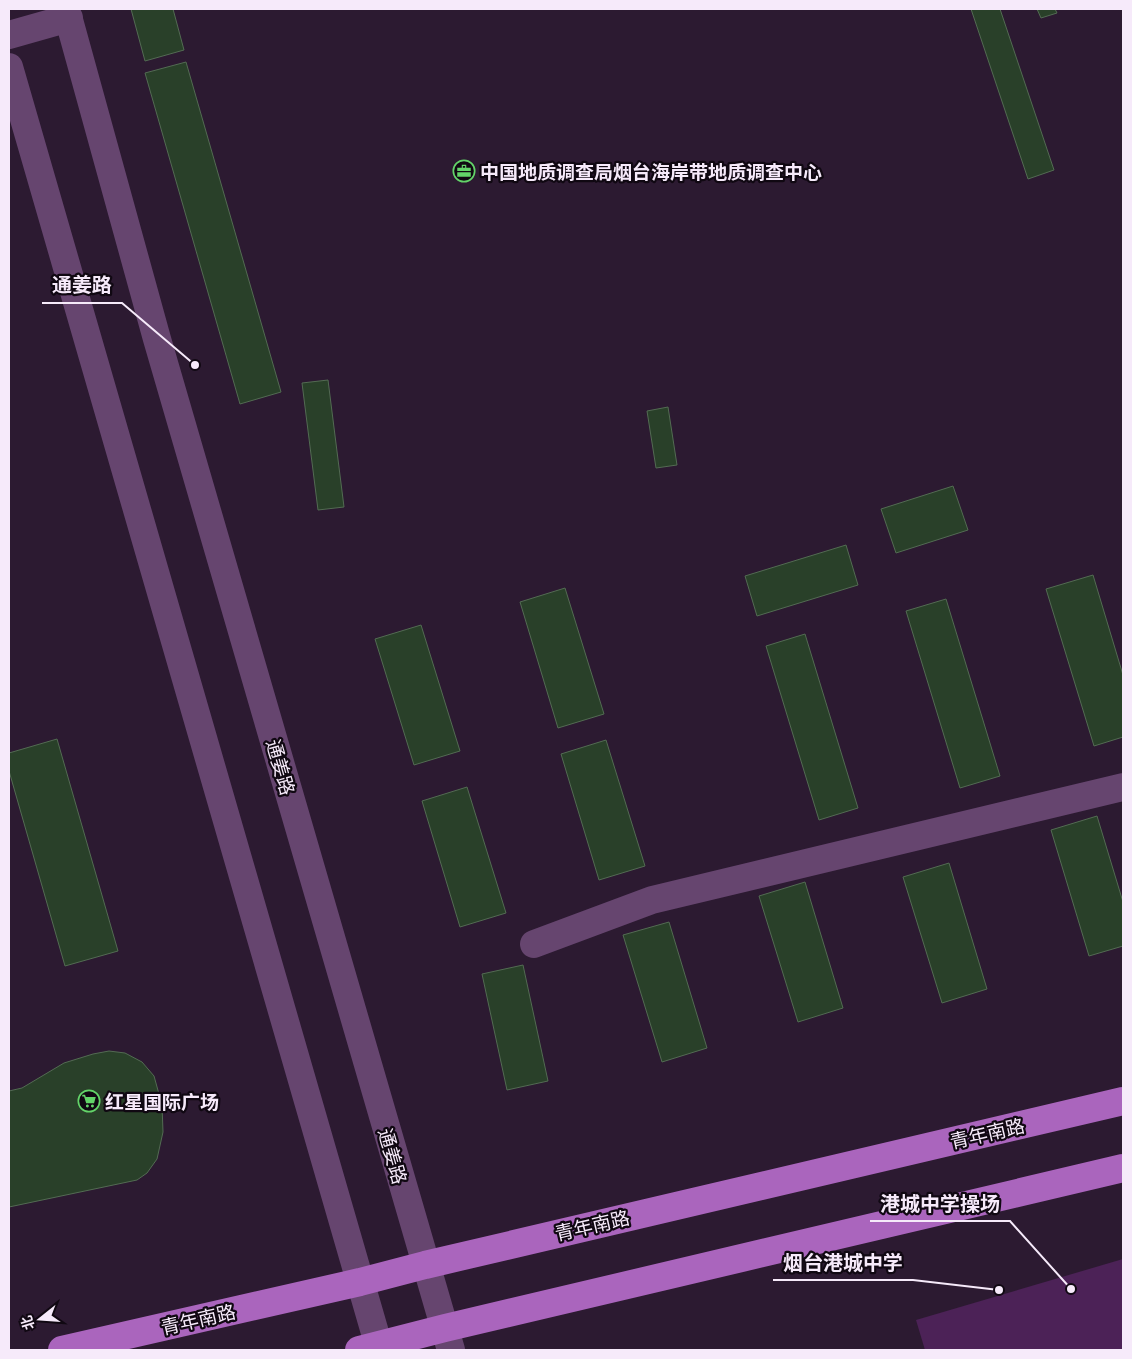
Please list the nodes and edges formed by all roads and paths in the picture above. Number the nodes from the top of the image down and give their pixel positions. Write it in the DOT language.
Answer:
graph roads {
  1 [pos="67,14"];
  2 [pos="9,35"];
  3 [pos="9,68"];
  4 [pos="1123,787"];
  5 [pos="534,944"];
  6 [pos="1123,1100"];
  7 [pos="1123,1168"];
  8 [pos="425,1265"];
  9 [pos="360,1282"];
  10 [pos="448,1339"];
  11 [pos="373,1349"];
  12 [pos="62,1350"];
  1 -- 2 [label="street"];
  1 -- 8 [label="street, 通姜路"];
  3 -- 9 [label="street"];
  4 -- 5 [label="street"];
  6 -- 8 [label="main road, 青年南路"];
  7 -- 10 [label="main road"];
  8 -- 9 [label="main road, 青年南路"];
  8 -- 10 [label="street, 通姜路"];
  9 -- 11 [label="street"];
  9 -- 12 [label="main road, 青年南路"];
  10 -- 11 [label="main road"];
}
